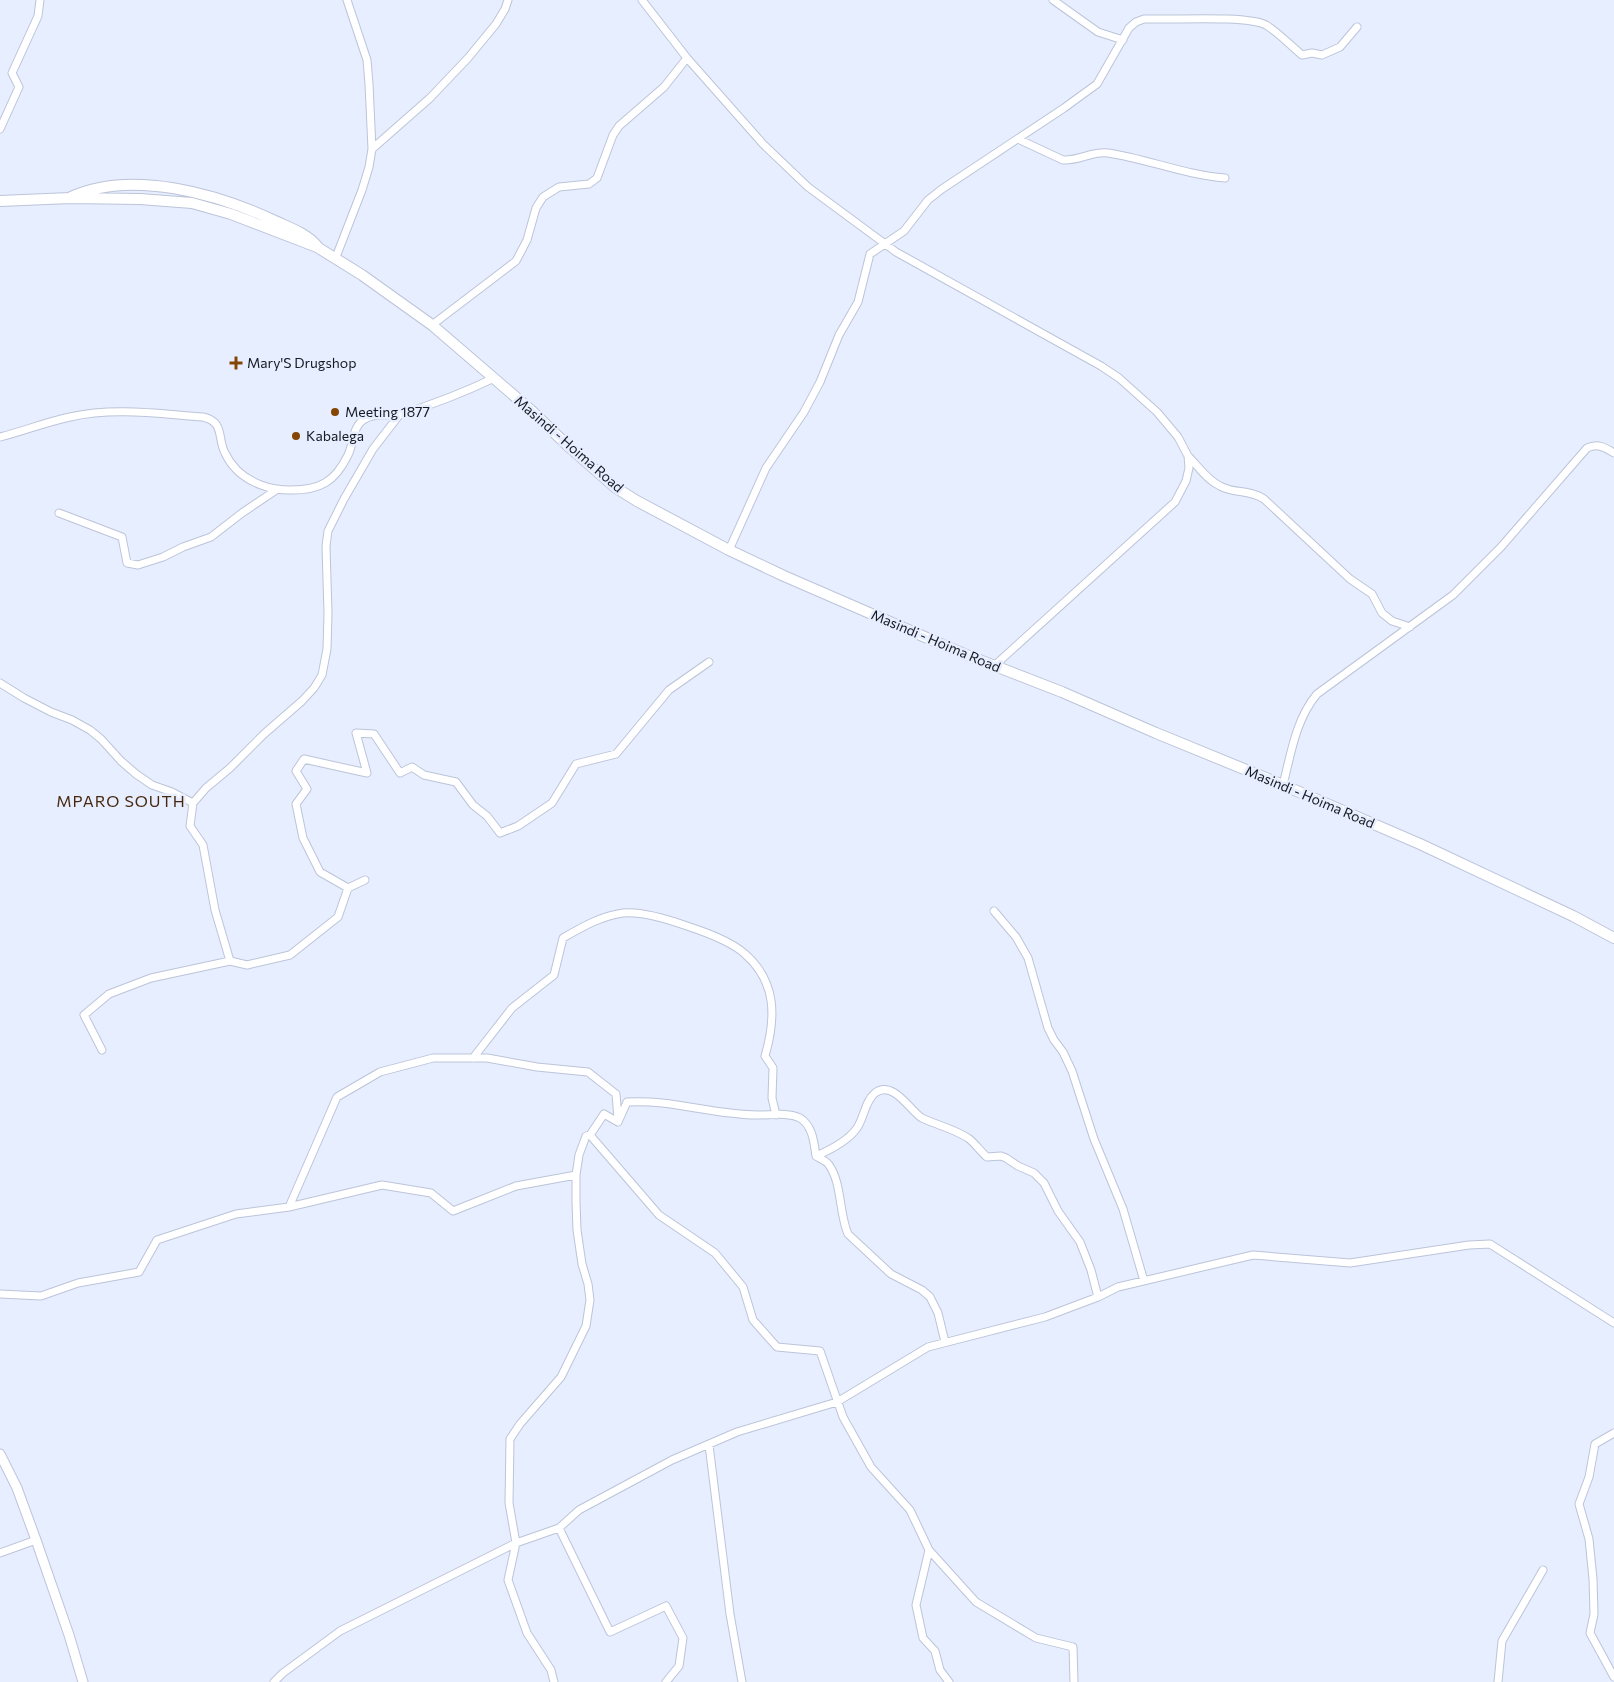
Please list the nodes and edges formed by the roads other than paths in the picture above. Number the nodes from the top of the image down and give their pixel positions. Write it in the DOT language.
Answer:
graph roads {
  1 [pos="40,0"];
  2 [pos="347,0"];
  3 [pos="508,0"];
  4 [pos="642,0"];
  5 [pos="1053,0"];
  6 [pos="1356,27"];
  7 [pos="1123,40"];
  8 [pos="687,58"];
  9 [pos="0,129"];
  10 [pos="1018,139"];
  11 [pos="372,149"];
  12 [pos="1225,178"];
  13 [pos="0,201"];
  14 [pos="885,245"];
  15 [pos="336,257"];
  16 [pos="432,325"];
  17 [pos="494,378"];
  18 [pos="400,414"];
  19 [pos="0,437"];
  20 [pos="1614,453"];
  21 [pos="1188,456"];
  22 [pos="276,490"];
  23 [pos="60,513"];
  24 [pos="729,550"];
  25 [pos="1410,627"];
  26 [pos="709,662"];
  27 [pos="994,666"];
  28 [pos="0,683"];
  29 [pos="1282,785"];
  30 [pos="193,803"];
  31 [pos="365,880"];
  32 [pos="348,888"];
  33 [pos="994,911"];
  34 [pos="1614,938"];
  35 [pos="230,961"];
  36 [pos="102,1050"];
  37 [pos="472,1058"];
  38 [pos="776,1115"];
  39 [pos="618,1122"];
  40 [pos="590,1135"];
  41 [pos="816,1156"];
  42 [pos="576,1175"];
  43 [pos="289,1207"];
  44 [pos="1144,1281"];
  45 [pos="0,1294"];
  46 [pos="1098,1297"];
  47 [pos="1614,1323"];
  48 [pos="944,1342"];
  49 [pos="837,1402"];
  50 [pos="1614,1433"];
  51 [pos="709,1445"];
  52 [pos="0,1454"];
  53 [pos="559,1528"];
  54 [pos="36,1540"];
  55 [pos="516,1543"];
  56 [pos="929,1550"];
  57 [pos="0,1553"];
  58 [pos="1543,1570"];
  59 [pos="1614,1676"];
  60 [pos="83,1682"];
  61 [pos="274,1682"];
  62 [pos="554,1682"];
  63 [pos="666,1682"];
  64 [pos="742,1682"];
  65 [pos="949,1682"];
  66 [pos="1074,1682"];
  67 [pos="1498,1682"];
  1 -- 9 [label="street"];
  2 -- 11 [label="street"];
  3 -- 11 [label="street"];
  4 -- 8 [label="street"];
  5 -- 7 [label="street"];
  6 -- 7 [label="street"];
  7 -- 10 [label="street"];
  8 -- 14 [label="street"];
  8 -- 16 [label="street"];
  10 -- 12 [label="street"];
  10 -- 14 [label="street"];
  11 -- 15 [label="street"];
  13 -- 15 [label="main road, Masindi - Hoima Road"];
  14 -- 21 [label="street"];
  14 -- 24 [label="street"];
  15 -- 16 [label="main road, Masindi - Hoima Road"];
  16 -- 17 [label="main road, Masindi - Hoima Road"];
  17 -- 18 [label="street"];
  17 -- 24 [label="main road, Masindi - Hoima Road"];
  18 -- 22 [label="street"];
  18 -- 30 [label="street"];
  19 -- 22 [label="street"];
  20 -- 25 [label="street"];
  21 -- 25 [label="street"];
  21 -- 27 [label="street"];
  22 -- 23 [label="street"];
  24 -- 27 [label="main road, Masindi - Hoima Road"];
  25 -- 29 [label="street"];
  26 -- 32 [label="street"];
  27 -- 29 [label="main road, Masindi - Hoima Road"];
  28 -- 30 [label="street"];
  29 -- 34 [label="main road, Masindi - Hoima Road"];
  30 -- 35 [label="street"];
  31 -- 32 [label="street"];
  32 -- 35 [label="street"];
  33 -- 44 [label="street"];
  35 -- 36 [label="street"];
  37 -- 38 [label="street"];
  37 -- 39 [label="street"];
  37 -- 43 [label="street"];
  38 -- 39 [label="street"];
  38 -- 41 [label="street"];
  39 -- 40 [label="street"];
  40 -- 42 [label="street"];
  40 -- 49 [label="street"];
  41 -- 46 [label="street"];
  41 -- 48 [label="street"];
  42 -- 43 [label="street"];
  42 -- 55 [label="street"];
  43 -- 45 [label="street"];
  44 -- 46 [label="street"];
  44 -- 47 [label="street"];
  46 -- 48 [label="street"];
  48 -- 49 [label="street"];
  49 -- 51 [label="street"];
  49 -- 56 [label="street"];
  50 -- 59 [label="street"];
  51 -- 53 [label="street"];
  51 -- 64 [label="street"];
  52 -- 54 [label="street"];
  53 -- 55 [label="street"];
  53 -- 63 [label="street"];
  54 -- 57 [label="street"];
  54 -- 60 [label="street"];
  55 -- 61 [label="street"];
  55 -- 62 [label="street"];
  56 -- 65 [label="street"];
  56 -- 66 [label="street"];
  58 -- 67 [label="street"];
}
